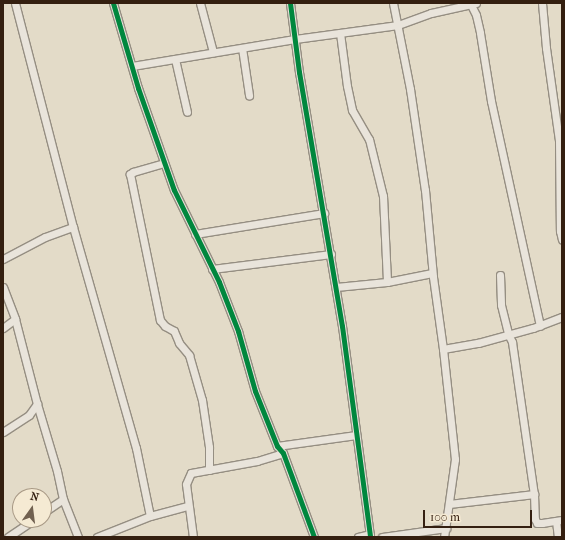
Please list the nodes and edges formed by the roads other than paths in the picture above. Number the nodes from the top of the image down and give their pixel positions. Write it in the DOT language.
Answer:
graph roads {
  1 [pos="15,3"];
  2 [pos="113,3"];
  3 [pos="200,3"];
  4 [pos="290,3"];
  5 [pos="394,3"];
  6 [pos="472,3"];
  7 [pos="542,3"];
  8 [pos="398,25"];
  9 [pos="340,33"];
  10 [pos="294,39"];
  11 [pos="242,48"];
  12 [pos="213,52"];
  13 [pos="175,59"];
  14 [pos="132,66"];
  15 [pos="249,95"];
  16 [pos="187,112"];
  17 [pos="164,163"];
  18 [pos="561,167"];
  19 [pos="324,213"];
  20 [pos="73,227"];
  21 [pos="195,234"];
  22 [pos="562,240"];
  23 [pos="331,254"];
  24 [pos="3,259"];
  25 [pos="212,269"];
  26 [pos="432,273"];
  27 [pos="500,275"];
  28 [pos="387,282"];
  29 [pos="3,287"];
  30 [pos="336,287"];
  31 [pos="562,317"];
  32 [pos="15,319"];
  33 [pos="540,326"];
  34 [pos="3,328"];
  35 [pos="508,334"];
  36 [pos="443,349"];
  37 [pos="37,404"];
  38 [pos="3,432"];
  39 [pos="356,435"];
  40 [pos="276,446"];
  41 [pos="283,453"];
  42 [pos="209,470"];
  43 [pos="534,494"];
  44 [pos="63,499"];
  45 [pos="449,504"];
  46 [pos="188,506"];
  47 [pos="52,507"];
  48 [pos="150,516"];
  49 [pos="559,521"];
  50 [pos="21,528"];
  51 [pos="446,528"];
  52 [pos="116,533"];
  53 [pos="370,536"];
  54 [pos="8,537"];
  55 [pos="78,537"];
  56 [pos="97,537"];
  57 [pos="193,537"];
  58 [pos="314,537"];
  59 [pos="358,537"];
  60 [pos="382,537"];
  61 [pos="444,537"];
  62 [pos="558,537"];
  1 -- 20 [label="street"];
  2 -- 14 [label="street"];
  3 -- 12 [label="street"];
  4 -- 10 [label="street"];
  5 -- 8 [label="street"];
  6 -- 8 [label="street"];
  6 -- 33 [label="street"];
  7 -- 18 [label="street"];
  8 -- 9 [label="street"];
  8 -- 26 [label="street"];
  9 -- 10 [label="street"];
  9 -- 28 [label="street"];
  10 -- 11 [label="street"];
  10 -- 19 [label="street"];
  11 -- 12 [label="street"];
  11 -- 15 [label="street"];
  12 -- 13 [label="street"];
  13 -- 14 [label="street"];
  13 -- 16 [label="street"];
  14 -- 17 [label="street"];
  17 -- 21 [label="street"];
  17 -- 42 [label="street"];
  18 -- 22 [label="street"];
  19 -- 21 [label="street"];
  19 -- 23 [label="street"];
  20 -- 24 [label="street"];
  20 -- 48 [label="street"];
  21 -- 25 [label="street"];
  23 -- 25 [label="street"];
  23 -- 30 [label="street"];
  25 -- 40 [label="street"];
  26 -- 28 [label="street"];
  26 -- 36 [label="street"];
  27 -- 35 [label="street"];
  28 -- 30 [label="street"];
  29 -- 32 [label="street"];
  30 -- 39 [label="street"];
  31 -- 33 [label="street"];
  32 -- 34 [label="street"];
  32 -- 37 [label="street"];
  33 -- 35 [label="street"];
  35 -- 36 [label="street"];
  35 -- 43 [label="street"];
  36 -- 45 [label="street"];
  37 -- 38 [label="street"];
  37 -- 44 [label="street"];
  39 -- 40 [label="street"];
  39 -- 53 [label="street"];
  40 -- 41 [label="street"];
  41 -- 42 [label="street"];
  41 -- 58 [label="street"];
  42 -- 46 [label="street"];
  43 -- 45 [label="street"];
  43 -- 49 [label="street"];
  44 -- 47 [label="street"];
  44 -- 55 [label="street"];
  45 -- 51 [label="street"];
  46 -- 48 [label="street"];
  46 -- 57 [label="street"];
  48 -- 52 [label="street"];
  49 -- 62 [label="street"];
  50 -- 54 [label="street"];
  51 -- 60 [label="street"];
  51 -- 61 [label="street"];
  52 -- 56 [label="street"];
  53 -- 59 [label="street"];
}
